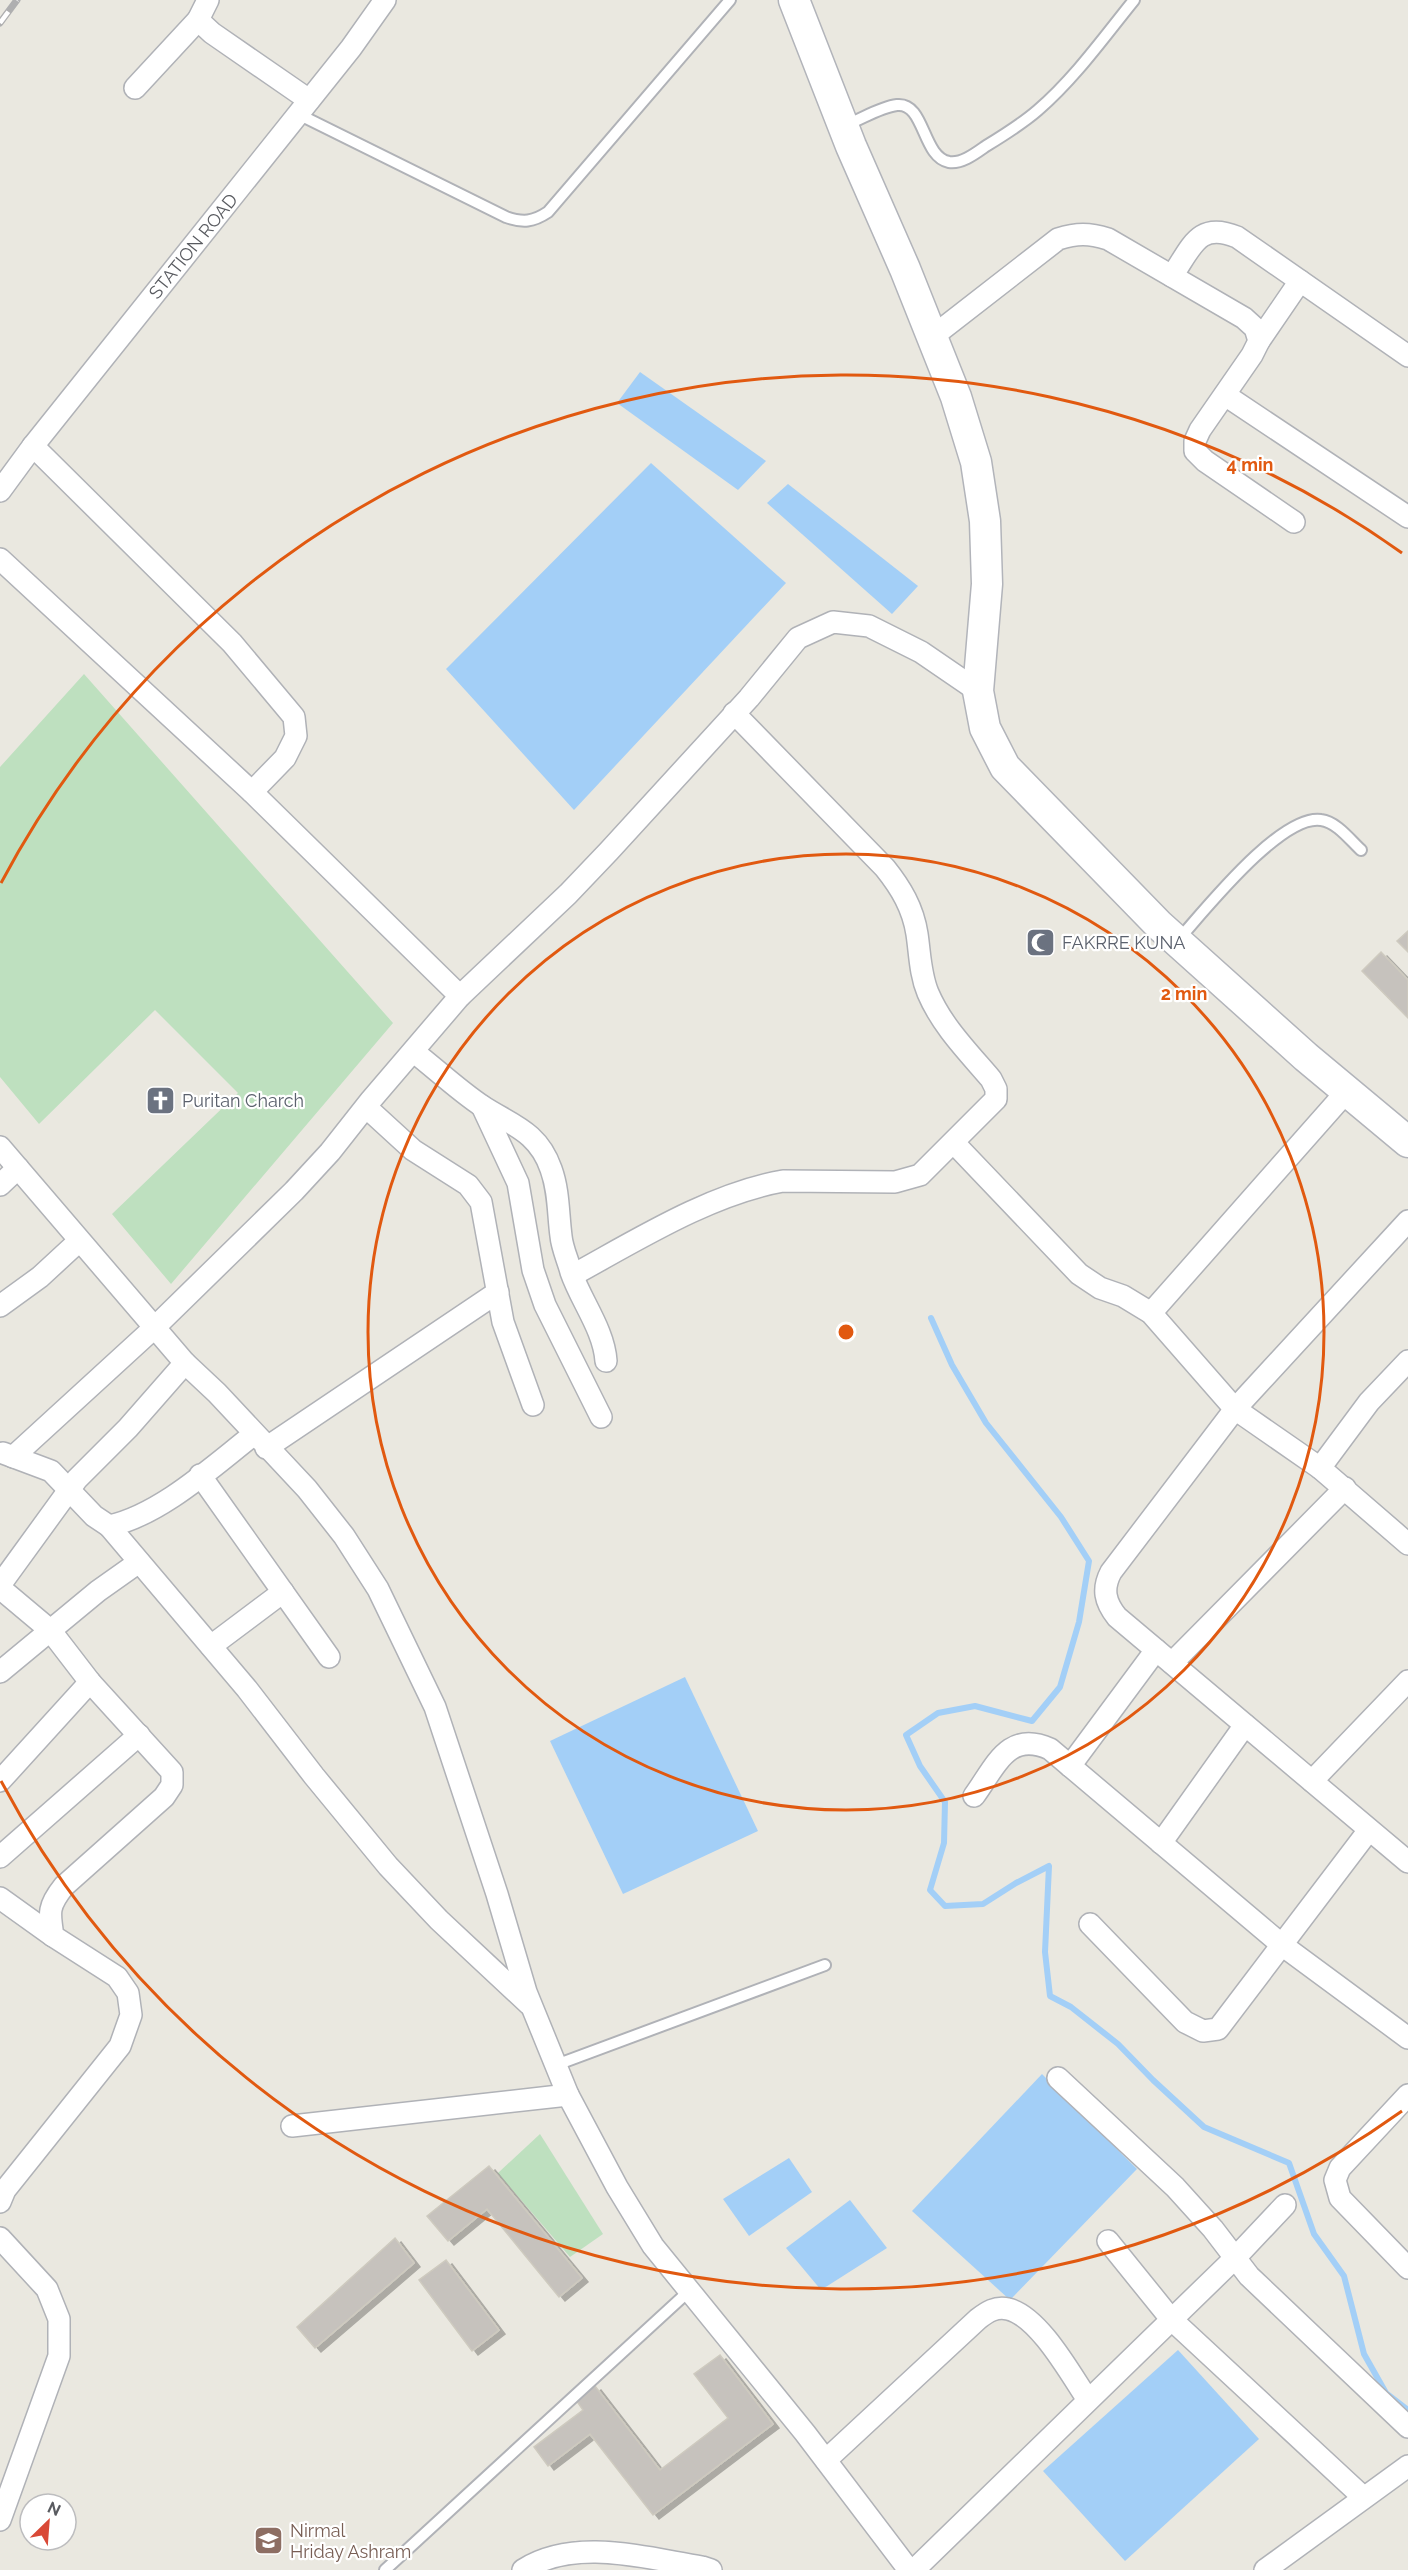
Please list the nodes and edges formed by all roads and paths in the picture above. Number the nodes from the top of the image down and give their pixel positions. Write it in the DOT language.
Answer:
graph roads {
  1 [pos="208,0"];
  2 [pos="385,0"];
  3 [pos="729,0"];
  4 [pos="1134,0"];
  5 [pos="797,2"];
  6 [pos="198,20"];
  7 [pos="135,88"];
  8 [pos="304,107"];
  9 [pos="843,126"];
  10 [pos="1172,276"];
  11 [pos="1300,281"];
  12 [pos="933,337"];
  13 [pos="1259,341"];
  14 [pos="1408,356"];
  15 [pos="1225,395"];
  16 [pos="33,446"];
  17 [pos="0,491"];
  18 [pos="1408,517"];
  19 [pos="1294,522"];
  20 [pos="0,559"];
  21 [pos="978,691"];
  22 [pos="734,713"];
  23 [pos="252,792"];
  24 [pos="1361,850"];
  25 [pos="1177,941"];
  26 [pos="460,996"];
  27 [pos="414,1052"];
  28 [pos="1347,1091"];
  29 [pos="482,1106"];
  30 [pos="366,1107"];
  31 [pos="1408,1142"];
  32 [pos="954,1143"];
  33 [pos="0,1147"];
  34 [pos="18,1168"];
  35 [pos="0,1185"];
  36 [pos="1408,1221"];
  37 [pos="79,1241"];
  38 [pos="573,1275"];
  39 [pos="498,1292"];
  40 [pos="4,1298"];
  41 [pos="1151,1313"];
  42 [pos="154,1328"];
  43 [pos="606,1361"];
  44 [pos="1408,1361"];
  45 [pos="185,1363"];
  46 [pos="533,1405"];
  47 [pos="1235,1409"];
  48 [pos="601,1417"];
  49 [pos="259,1441"];
  50 [pos="4,1454"];
  51 [pos="1320,1467"];
  52 [pos="200,1475"];
  53 [pos="1345,1488"];
  54 [pos="70,1489"];
  55 [pos="108,1526"];
  56 [pos="1408,1544"];
  57 [pos="139,1562"];
  58 [pos="0,1586"];
  59 [pos="283,1592"];
  60 [pos="50,1630"];
  61 [pos="211,1646"];
  62 [pos="329,1657"];
  63 [pos="1164,1657"];
  64 [pos="0,1672"];
  65 [pos="90,1682"];
  66 [pos="1408,1682"];
  67 [pos="1245,1725"];
  68 [pos="139,1735"];
  69 [pos="1070,1766"];
  70 [pos="0,1780"];
  71 [pos="1312,1781"];
  72 [pos="974,1796"];
  73 [pos="1369,1830"];
  74 [pos="1161,1843"];
  75 [pos="0,1857"];
  76 [pos="1408,1862"];
  77 [pos="0,1898"];
  78 [pos="1090,1924"];
  79 [pos="53,1936"];
  80 [pos="1282,1945"];
  81 [pos="825,1965"];
  82 [pos="532,2007"];
  83 [pos="1407,2035"];
  84 [pos="556,2065"];
  85 [pos="1058,2078"];
  86 [pos="568,2095"];
  87 [pos="1408,2095"];
  88 [pos="292,2126"];
  89 [pos="0,2202"];
  90 [pos="1285,2205"];
  91 [pos="0,2238"];
  92 [pos="1108,2241"];
  93 [pos="1235,2258"];
  94 [pos="1408,2268"];
  95 [pos="689,2291"];
  96 [pos="1171,2319"];
  97 [pos="1088,2400"];
  98 [pos="1408,2427"];
  99 [pos="826,2460"];
  100 [pos="1408,2466"];
  101 [pos="1363,2497"];
  102 [pos="0,2520"];
  103 [pos="385,2570"];
  104 [pos="523,2570"];
  105 [pos="711,2570"];
  106 [pos="912,2570"];
  107 [pos="1265,2570"];
  1 -- 6 [label="street"];
  2 -- 8 [label="street, STATION ROAD"];
  3 -- 8 [label="lane"];
  4 -- 9 [label="lane"];
  5 -- 9 [label="main road"];
  6 -- 7 [label="street"];
  6 -- 8 [label="street"];
  8 -- 16 [label="street, STATION ROAD"];
  9 -- 12 [label="main road"];
  10 -- 11 [label="street"];
  10 -- 12 [label="street"];
  10 -- 13 [label="street"];
  11 -- 13 [label="street"];
  11 -- 14 [label="street"];
  12 -- 21 [label="main road"];
  13 -- 15 [label="street"];
  15 -- 18 [label="street"];
  15 -- 19 [label="street"];
  16 -- 17 [label="street, STATION ROAD"];
  16 -- 23 [label="street"];
  20 -- 23 [label="street"];
  21 -- 22 [label="street"];
  21 -- 25 [label="main road"];
  22 -- 26 [label="street"];
  22 -- 32 [label="street"];
  23 -- 26 [label="street"];
  24 -- 25 [label="lane"];
  25 -- 28 [label="main road"];
  26 -- 27 [label="street"];
  27 -- 29 [label="street"];
  27 -- 30 [label="street"];
  28 -- 31 [label="main road"];
  28 -- 41 [label="street"];
  29 -- 38 [label="street"];
  29 -- 48 [label="street"];
  30 -- 39 [label="street"];
  30 -- 42 [label="street"];
  32 -- 38 [label="street"];
  32 -- 41 [label="street"];
  33 -- 34 [label="street"];
  34 -- 35 [label="street"];
  34 -- 37 [label="street"];
  36 -- 47 [label="street"];
  37 -- 40 [label="street"];
  37 -- 42 [label="street"];
  38 -- 43 [label="street"];
  39 -- 46 [label="street"];
  39 -- 49 [label="street"];
  41 -- 47 [label="street"];
  42 -- 45 [label="street"];
  42 -- 50 [label="street"];
  44 -- 51 [label="street"];
  45 -- 49 [label="street"];
  45 -- 54 [label="street"];
  47 -- 51 [label="street"];
  47 -- 63 [label="street"];
  49 -- 52 [label="street"];
  49 -- 82 [label="street"];
  50 -- 54 [label="street"];
  51 -- 53 [label="street"];
  52 -- 55 [label="street"];
  52 -- 59 [label="street"];
  53 -- 56 [label="street"];
  53 -- 63 [label="street"];
  54 -- 55 [label="street"];
  54 -- 58 [label="street"];
  55 -- 57 [label="street"];
  57 -- 60 [label="street"];
  57 -- 61 [label="street"];
  58 -- 60 [label="street"];
  59 -- 61 [label="street"];
  59 -- 62 [label="street"];
  60 -- 64 [label="street"];
  60 -- 65 [label="street"];
  61 -- 82 [label="street"];
  63 -- 67 [label="street"];
  63 -- 69 [label="street"];
  65 -- 68 [label="street"];
  65 -- 70 [label="street"];
  66 -- 71 [label="street"];
  67 -- 71 [label="street"];
  67 -- 74 [label="street"];
  68 -- 75 [label="street"];
  68 -- 79 [label="street"];
  69 -- 72 [label="street"];
  69 -- 74 [label="street"];
  71 -- 73 [label="street"];
  73 -- 76 [label="street"];
  73 -- 80 [label="street"];
  74 -- 80 [label="street"];
  77 -- 79 [label="street"];
  78 -- 80 [label="street"];
  79 -- 89 [label="street"];
  80 -- 83 [label="street"];
  81 -- 84 [label="lane"];
  82 -- 84 [label="street"];
  84 -- 86 [label="street"];
  85 -- 93 [label="street"];
  86 -- 88 [label="street"];
  86 -- 95 [label="street"];
  87 -- 94 [label="street"];
  90 -- 93 [label="street"];
  91 -- 102 [label="street"];
  92 -- 96 [label="street"];
  93 -- 96 [label="street"];
  93 -- 98 [label="street"];
  95 -- 99 [label="street"];
  95 -- 103 [label="lane"];
  96 -- 97 [label="street"];
  96 -- 101 [label="street"];
  97 -- 99 [label="street"];
  97 -- 106 [label="street"];
  99 -- 106 [label="street"];
  100 -- 101 [label="street"];
  101 -- 107 [label="street"];
  104 -- 105 [label="street"];
}
